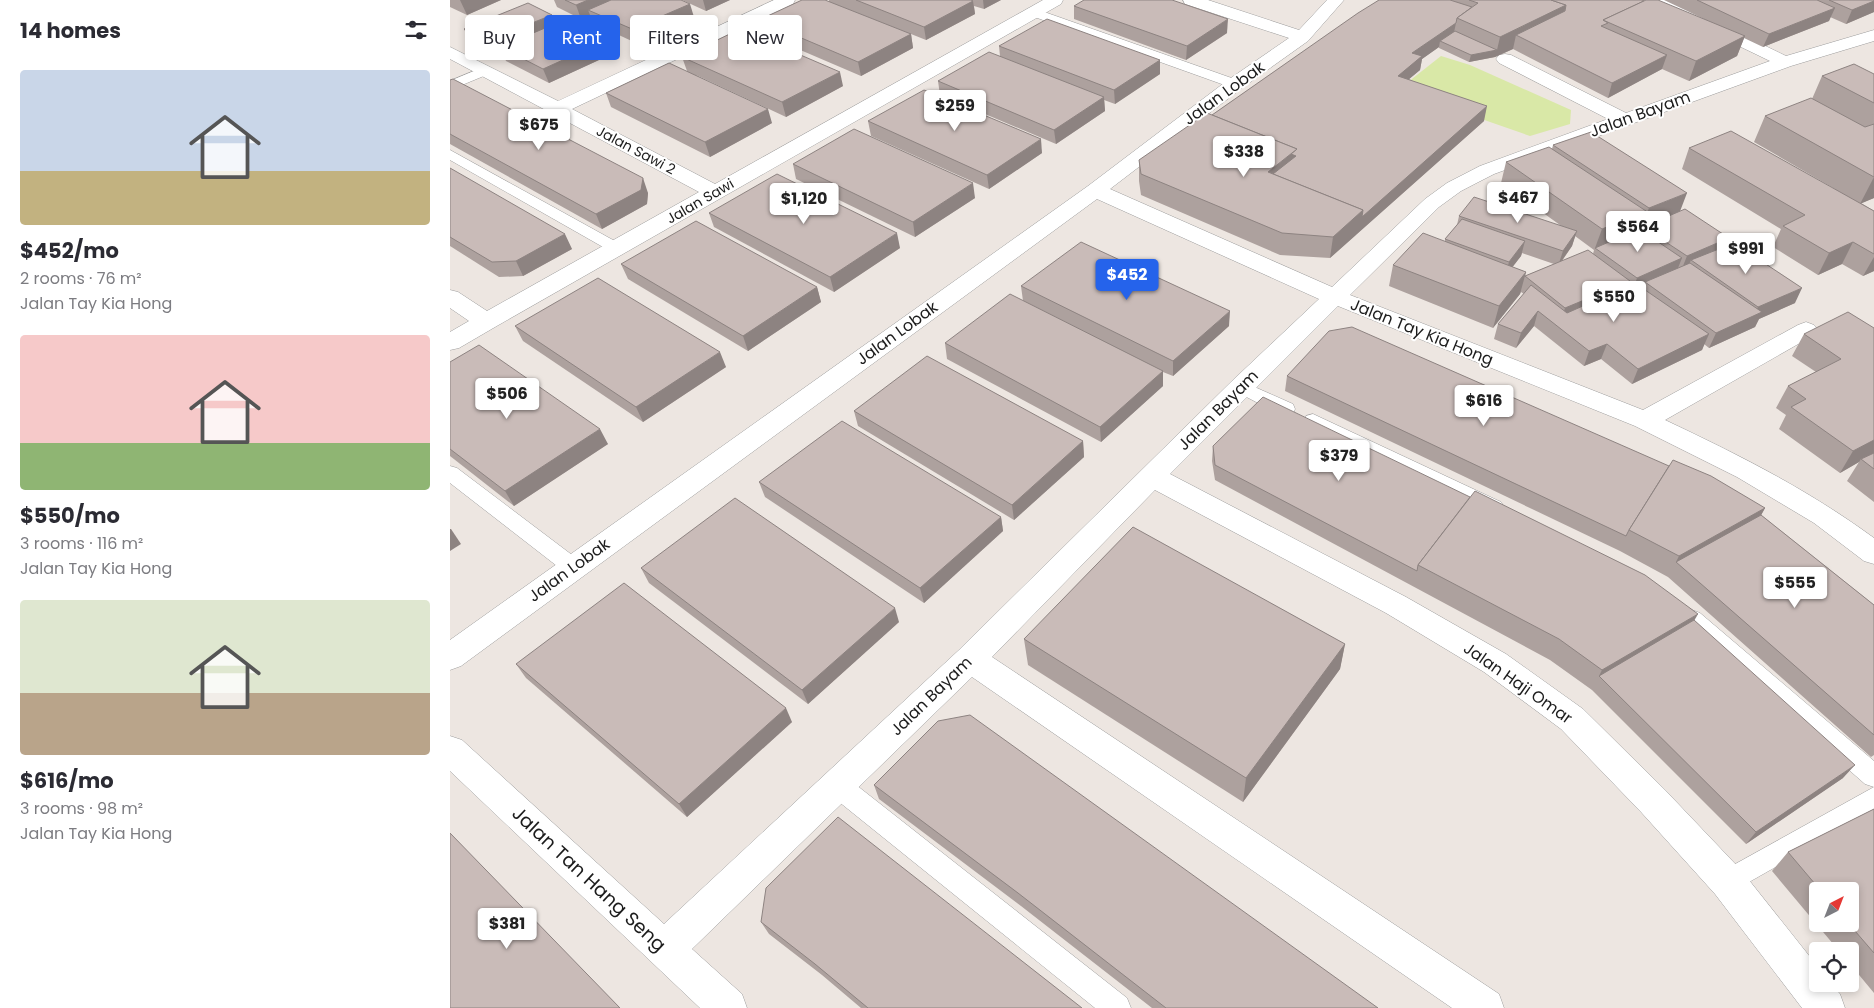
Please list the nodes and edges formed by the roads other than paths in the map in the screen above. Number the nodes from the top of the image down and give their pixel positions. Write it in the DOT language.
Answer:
graph roads {
  1 [pos="786,0"];
  2 [pos="1055,0"];
  3 [pos="1191,0"];
  4 [pos="1336,0"];
  5 [pos="1658,0"];
  6 [pos="1033,12"];
  7 [pos="1874,35"];
  8 [pos="1302,37"];
  9 [pos="450,52"];
  10 [pos="1505,59"];
  11 [pos="1785,62"];
  12 [pos="486,70"];
  13 [pos="1235,84"];
  14 [pos="450,86"];
  15 [pos="557,108"];
  16 [pos="1624,120"];
  17 [pos="450,154"];
  18 [pos="1095,190"];
  19 [pos="715,192"];
  20 [pos="616,248"];
  21 [pos="450,296"];
  22 [pos="1333,296"];
  23 [pos="487,322"];
  24 [pos="1806,330"];
  25 [pos="450,342"];
  26 [pos="1241,387"];
  27 [pos="1644,420"];
  28 [pos="450,473"];
  29 [pos="1153,477"];
  30 [pos="1508,514"];
  31 [pos="1874,553"];
  32 [pos="573,567"];
  33 [pos="1678,607"];
  34 [pos="450,657"];
  35 [pos="970,659"];
  36 [pos="450,750"];
  37 [pos="1874,776"];
  38 [pos="837,786"];
  39 [pos="1874,798"];
  40 [pos="1728,882"];
  41 [pos="665,949"];
  42 [pos="728,1008"];
  43 [pos="1118,1008"];
  44 [pos="1485,1008"];
  45 [pos="1826,1008"];
  1 -- 15 [label="street"];
  2 -- 6 [label="street, Jalan Sawi"];
  3 -- 8 [label="street"];
  4 -- 8 [label="street, Jalan Lobak"];
  5 -- 11 [label="street"];
  6 -- 13 [label="lane"];
  6 -- 19 [label="street, Jalan Sawi"];
  7 -- 11 [label="street, Jalan Bayam"];
  8 -- 13 [label="street, Jalan Lobak"];
  9 -- 12 [label="street, Jalan Sawi 2"];
  10 -- 16 [label="street"];
  11 -- 16 [label="street, Jalan Bayam"];
  12 -- 14 [label="lane"];
  12 -- 15 [label="street, Jalan Sawi 2"];
  13 -- 18 [label="street, Jalan Lobak"];
  15 -- 19 [label="street, Jalan Sawi 2"];
  16 -- 22 [label="street, Jalan Bayam"];
  17 -- 20 [label="lane"];
  18 -- 22 [label="street, Jalan Tay Kia Hong"];
  18 -- 32 [label="street, Jalan Lobak"];
  19 -- 20 [label="street, Jalan Sawi"];
  20 -- 23 [label="street, Jalan Sawi"];
  21 -- 23 [label="street"];
  22 -- 26 [label="street, Jalan Bayam"];
  22 -- 27 [label="street, Jalan Tay Kia Hong"];
  23 -- 25 [label="street, Jalan Sawi"];
  24 -- 27 [label="street"];
  26 -- 29 [label="street, Jalan Bayam"];
  26 -- 30 [label="lane"];
  27 -- 31 [label="street, Jalan Tay Kia Hong"];
  28 -- 32 [label="lane"];
  29 -- 35 [label="street, Jalan Bayam"];
  29 -- 40 [label="street, Jalan Haji Omar"];
  32 -- 34 [label="street, Jalan Lobak"];
  33 -- 37 [label="lane"];
  35 -- 38 [label="street, Jalan Bayam"];
  35 -- 44 [label="street"];
  36 -- 41 [label="street, Jalan Tan Hang Seng"];
  38 -- 41 [label="street, Jalan Bayam"];
  38 -- 43 [label="lane"];
  39 -- 40 [label="lane"];
  40 -- 45 [label="street, Jalan Haji Omar"];
  41 -- 42 [label="street, Jalan Tan Hang Seng"];
}
